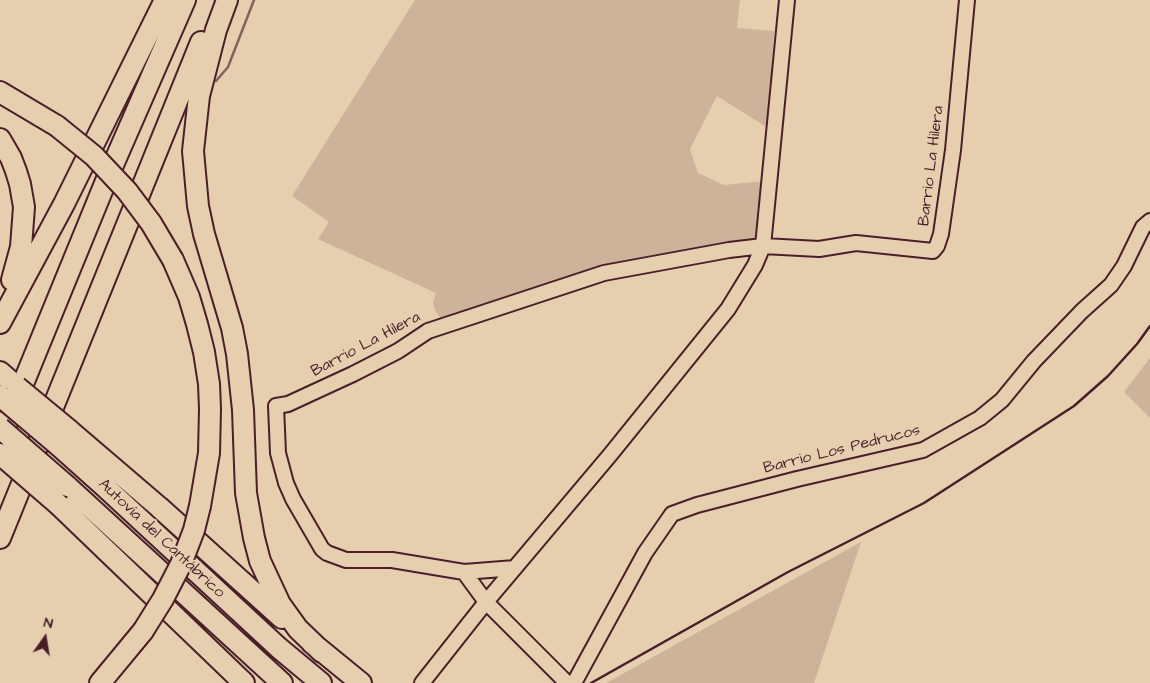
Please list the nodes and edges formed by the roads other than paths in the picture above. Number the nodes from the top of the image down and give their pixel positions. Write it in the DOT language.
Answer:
graph roads {
  1 [pos="165,0"];
  2 [pos="186,0"];
  3 [pos="220,0"];
  4 [pos="227,0"];
  5 [pos="787,0"];
  6 [pos="967,0"];
  7 [pos="0,92"];
  8 [pos="0,139"];
  9 [pos="1150,221"];
  10 [pos="762,246"];
  11 [pos="0,311"];
  12 [pos="0,323"];
  13 [pos="0,373"];
  14 [pos="8,391"];
  15 [pos="0,428"];
  16 [pos="63,437"];
  17 [pos="0,440"];
  18 [pos="0,454"];
  19 [pos="0,538"];
  20 [pos="515,568"];
  21 [pos="464,572"];
  22 [pos="486,602"];
  23 [pos="322,652"];
  24 [pos="423,682"];
  25 [pos="100,683"];
  26 [pos="244,683"];
  27 [pos="282,683"];
  28 [pos="320,683"];
  29 [pos="361,683"];
  30 [pos="567,683"];
  31 [pos="574,683"];
  1 -- 12 [label="highway"];
  2 -- 17 [label="highway"];
  3 -- 19 [label="highway"];
  4 -- 23 [label="highway"];
  5 -- 10 [label="street"];
  6 -- 10 [label="street, Barrio La Hilera"];
  7 -- 25 [label="highway, bridge"];
  8 -- 11 [label="highway"];
  9 -- 31 [label="street, Barrio Los Pedrucos"];
  10 -- 20 [label="street"];
  10 -- 21 [label="street, Barrio La Hilera"];
  13 -- 14 [label="highway, Autovía del Cantábrico"];
  14 -- 16 [label="highway, Autovía del Cantábrico, bridge"];
  15 -- 27 [label="highway, Autovía del Cantábrico, bridge"];
  16 -- 23 [label="highway"];
  16 -- 28 [label="highway, Autovía del Cantábrico"];
  18 -- 26 [label="highway, bridge"];
  20 -- 21 [label="street, Barrio La Hilera"];
  20 -- 22 [label="street"];
  21 -- 22 [label="street"];
  22 -- 24 [label="street"];
  22 -- 30 [label="street"];
  23 -- 29 [label="highway"];
}
